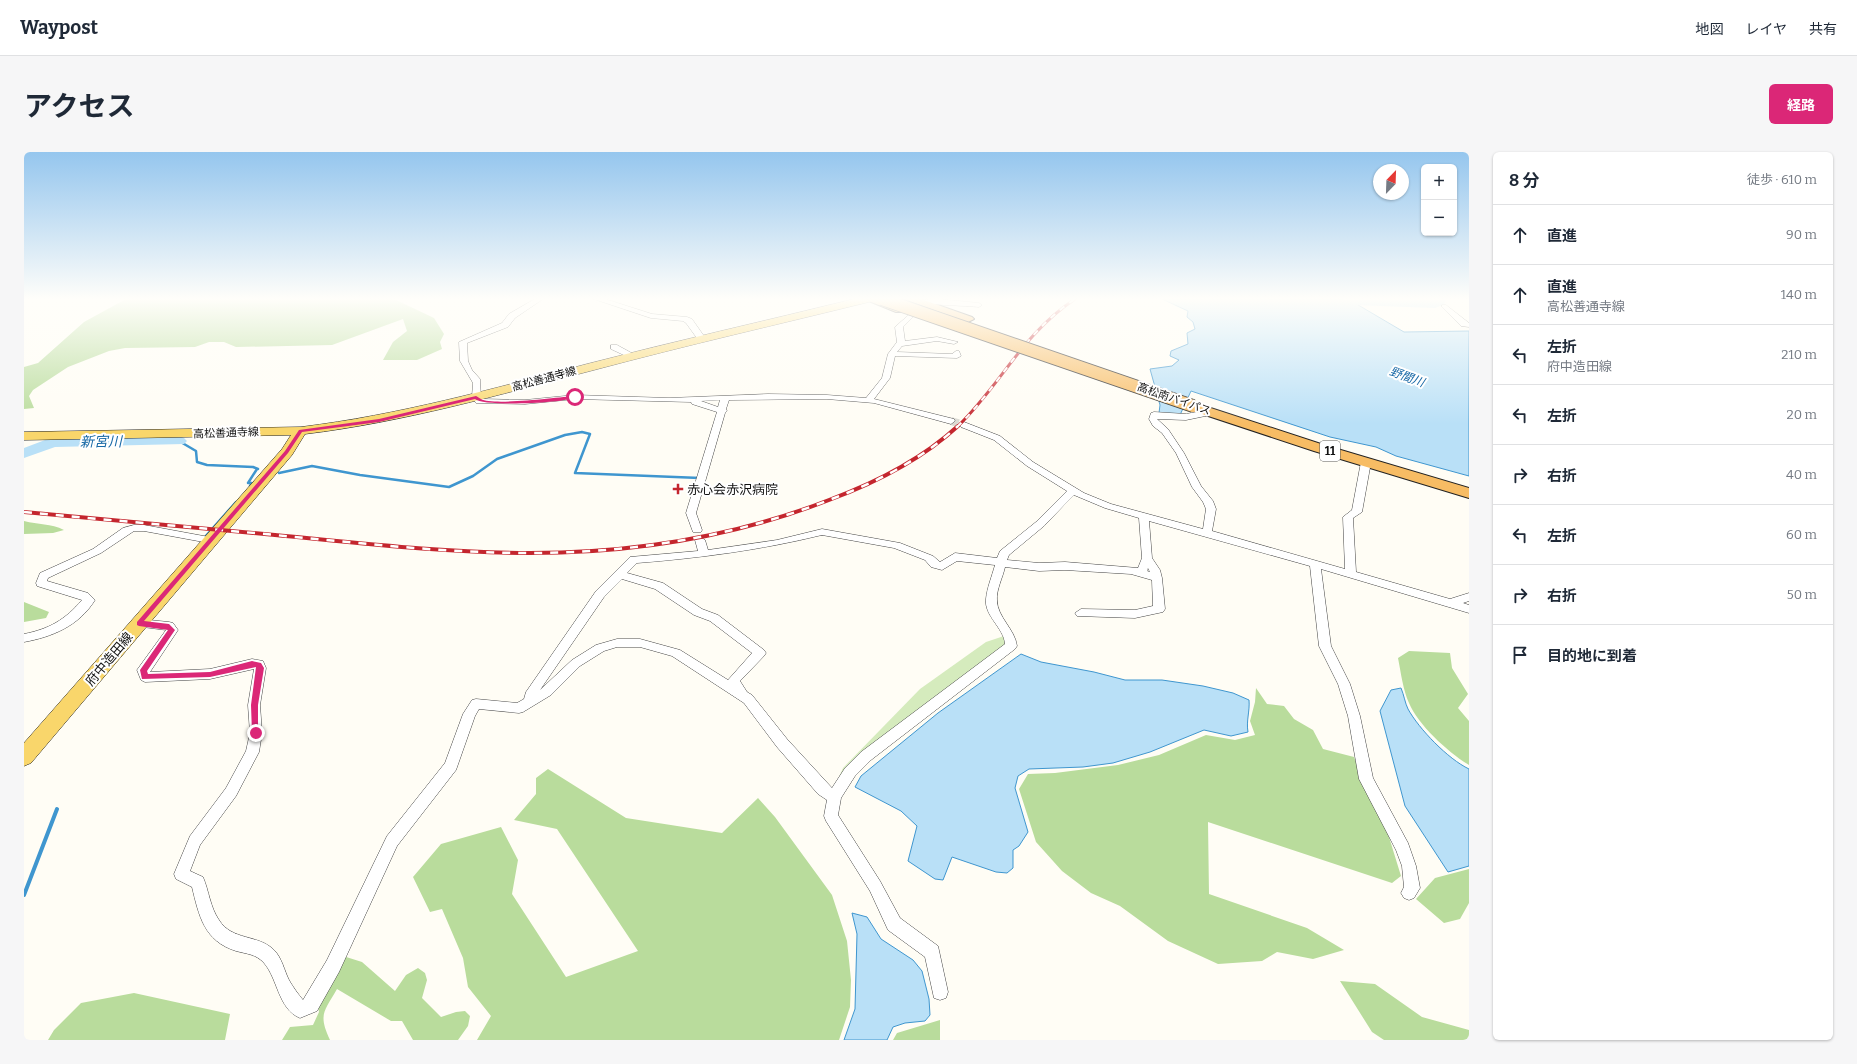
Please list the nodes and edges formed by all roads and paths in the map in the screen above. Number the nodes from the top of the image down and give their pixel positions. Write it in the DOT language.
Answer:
graph roads {
  1 [pos="467,340"];
  2 [pos="696,340"];
  3 [pos="901,340"];
  4 [pos="925,340"];
  5 [pos="945,340"];
  6 [pos="989,340"];
  7 [pos="1008,340"];
  8 [pos="1017,340"];
  9 [pos="1027,340"];
  10 [pos="954,342"];
  11 [pos="899,344"];
  12 [pos="614,347"];
  13 [pos="956,353"];
  14 [pos="892,354"];
  15 [pos="633,356"];
  16 [pos="476,397"];
  17 [pos="725,398"];
  18 [pos="688,400"];
  19 [pos="869,400"];
  20 [pos="1196,402"];
  21 [pos="723,411"];
  22 [pos="1212,412"];
  23 [pos="951,421"];
  24 [pos="964,425"];
  25 [pos="301,431"];
  26 [pos="24,436"];
  27 [pos="1366,462"];
  28 [pos="1469,483"];
  29 [pos="1073,490"];
  30 [pos="1469,492"];
  31 [pos="1144,516"];
  32 [pos="1207,534"];
  33 [pos="209,540"];
  34 [pos="704,554"];
  35 [pos="1147,558"];
  36 [pos="1002,561"];
  37 [pos="1315,563"];
  38 [pos="1351,573"];
  39 [pos="1140,574"];
  40 [pos="621,575"];
  41 [pos="1157,578"];
  42 [pos="1469,597"];
  43 [pos="1452,603"];
  44 [pos="1469,609"];
  45 [pos="1081,613"];
  46 [pos="139,623"];
  47 [pos="24,638"];
  48 [pos="748,699"];
  49 [pos="531,701"];
  50 [pos="24,757"];
  51 [pos="834,797"];
  52 [pos="1409,893"];
  53 [pos="940,992"];
  1 -- 16 [label="street"];
  2 -- 15 [label="main road, 高松善通寺線"];
  3 -- 11 [label="street"];
  4 -- 11 [label="street"];
  5 -- 10 [label="street"];
  6 -- 20 [label="highway, 11, bridge"];
  7 -- 20 [label="highway, 高松南バイパス / 11, bridge"];
  8 -- 20 [label="highway, 高松南バイパス / 11"];
  9 -- 20 [label="highway, 11"];
  11 -- 14 [label="street"];
  12 -- 15 [label="street"];
  13 -- 14 [label="street"];
  14 -- 19 [label="street"];
  15 -- 16 [label="main road, 高松善通寺線"];
  16 -- 18 [label="street"];
  16 -- 25 [label="main road, 高松善通寺線"];
  17 -- 18 [label="street"];
  17 -- 19 [label="street"];
  17 -- 21 [label="street"];
  18 -- 21 [label="street"];
  19 -- 23 [label="street"];
  20 -- 22 [label="highway, 高松南バイパス / 11"];
  20 -- 28 [label="highway, 高松南バイパス / 11"];
  21 -- 34 [label="street"];
  22 -- 27 [label="highway, 高松南バイパス / 11"];
  22 -- 32 [label="street"];
  24 -- 29 [label="street"];
  25 -- 26 [label="main road, 高松善通寺線"];
  25 -- 33 [label="main road, 府中造田線"];
  27 -- 30 [label="highway, 高松南バイパス / 11"];
  27 -- 38 [label="street"];
  29 -- 31 [label="street"];
  29 -- 36 [label="street"];
  31 -- 32 [label="street"];
  31 -- 35 [label="street"];
  32 -- 37 [label="street"];
  33 -- 46 [label="main road, 府中造田線"];
  33 -- 47 [label="street"];
  34 -- 36 [label="street"];
  34 -- 40 [label="street"];
  35 -- 39 [label="street"];
  35 -- 41 [label="street"];
  36 -- 39 [label="street"];
  36 -- 51 [label="street"];
  37 -- 38 [label="street"];
  37 -- 52 [label="street"];
  38 -- 43 [label="street"];
  39 -- 41 [label="street"];
  40 -- 48 [label="street"];
  40 -- 49 [label="street"];
  41 -- 45 [label="street"];
  42 -- 43 [label="street"];
  43 -- 44 [label="street"];
  46 -- 49 [label="street"];
  46 -- 50 [label="main road, 府中造田線"];
  48 -- 49 [label="street"];
  48 -- 51 [label="street"];
  51 -- 53 [label="street"];
}
